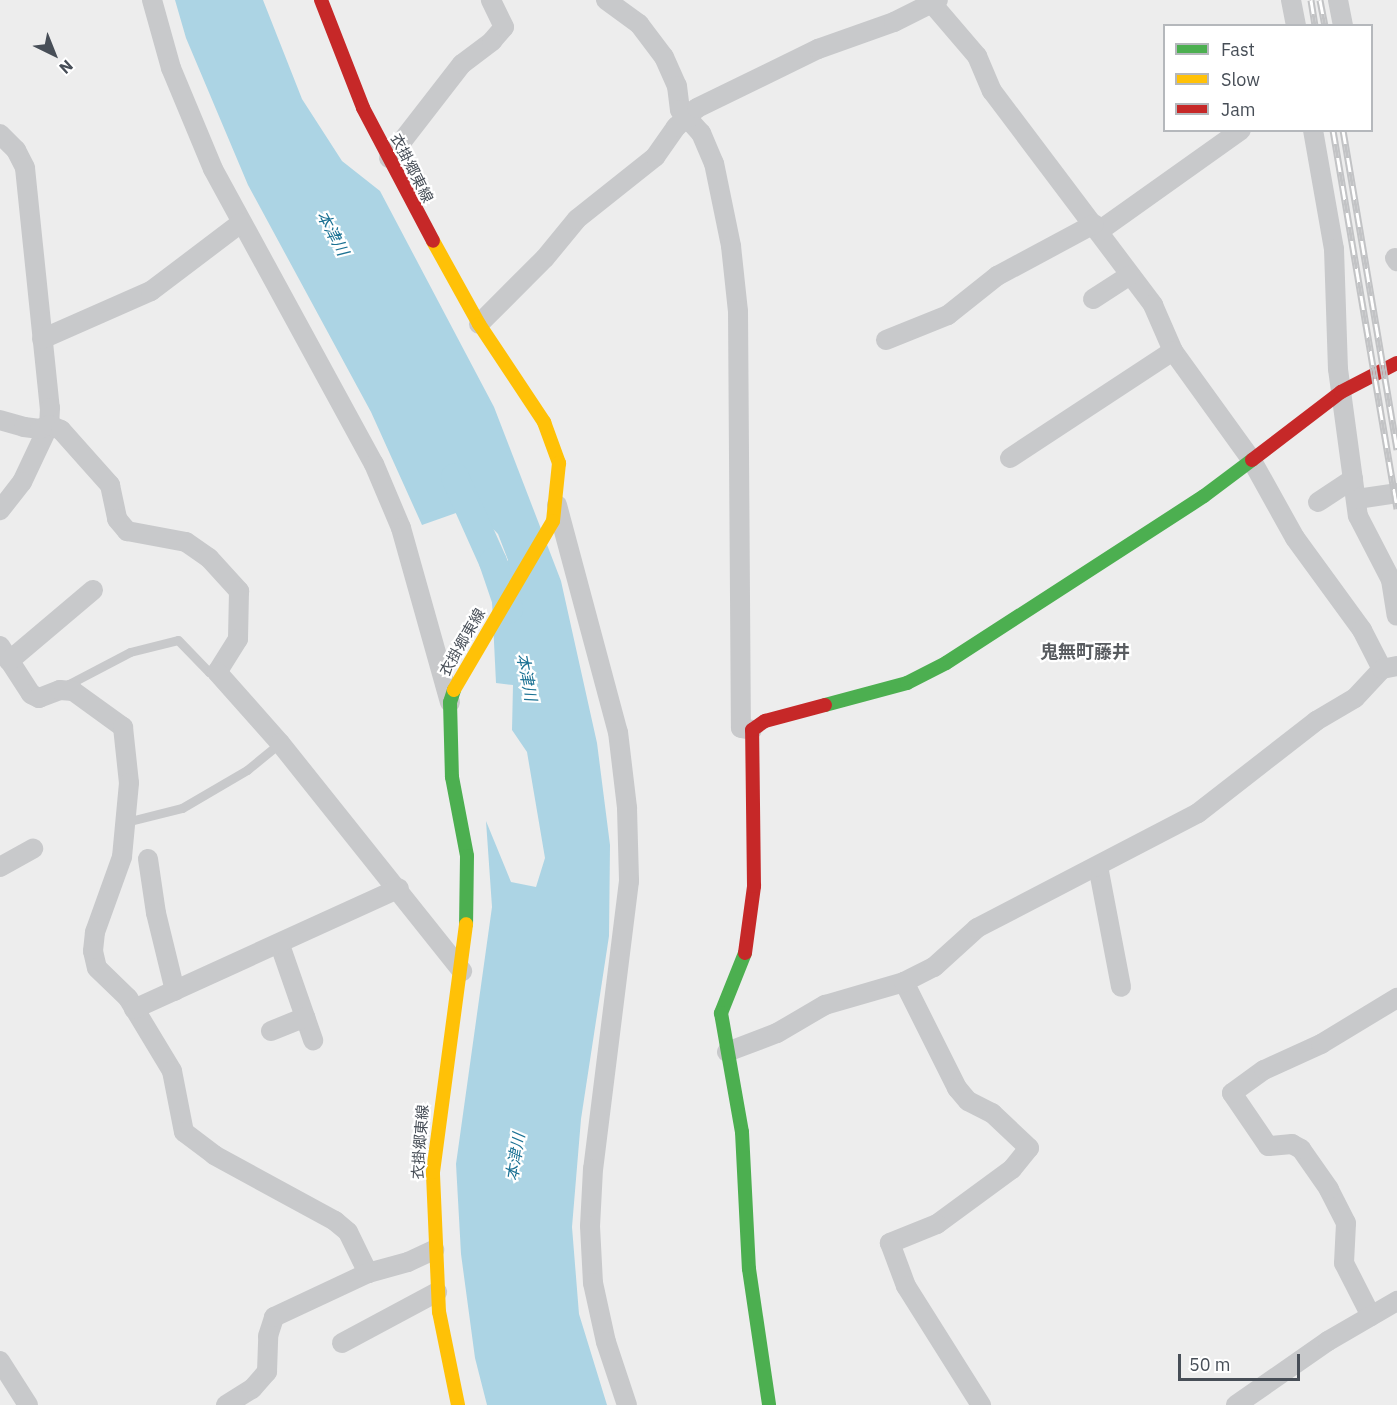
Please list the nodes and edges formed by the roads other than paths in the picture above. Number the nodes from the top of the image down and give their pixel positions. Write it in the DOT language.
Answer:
graph roads {
  1 [pos="152,0"];
  2 [pos="321,0"];
  3 [pos="491,0"];
  4 [pos="606,0"];
  5 [pos="1291,0"];
  6 [pos="1338,0"];
  7 [pos="933,1"];
  8 [pos="1296,24"];
  9 [pos="1343,24"];
  10 [pos="685,118"];
  11 [pos="1238,132"];
  12 [pos="1313,132"];
  13 [pos="0,134"];
  14 [pos="389,158"];
  15 [pos="241,223"];
  16 [pos="1097,228"];
  17 [pos="1130,275"];
  18 [pos="1093,299"];
  19 [pos="479,324"];
  20 [pos="42,339"];
  21 [pos="886,340"];
  22 [pos="1173,351"];
  23 [pos="1397,363"];
  24 [pos="1341,392"];
  25 [pos="0,420"];
  26 [pos="49,425"];
  27 [pos="1010,458"];
  28 [pos="1251,459"];
  29 [pos="1353,479"];
  30 [pos="1397,493"];
  31 [pos="1356,499"];
  32 [pos="1318,502"];
  33 [pos="0,510"];
  34 [pos="555,513"];
  35 [pos="93,590"];
  36 [pos="1397,616"];
  37 [pos="5,654"];
  38 [pos="1390,668"];
  39 [pos="218,672"];
  40 [pos="66,690"];
  41 [pos="450,702"];
  42 [pos="752,730"];
  43 [pos="280,743"];
  44 [pos="126,822"];
  45 [pos="33,849"];
  46 [pos="148,859"];
  47 [pos="1098,866"];
  48 [pos="0,867"];
  49 [pos="399,888"];
  50 [pos="280,945"];
  51 [pos="462,971"];
  52 [pos="904,982"];
  53 [pos="1121,987"];
  54 [pos="175,991"];
  55 [pos="1397,998"];
  56 [pos="134,1009"];
  57 [pos="305,1017"];
  58 [pos="271,1030"];
  59 [pos="314,1040"];
  60 [pos="727,1052"];
  61 [pos="434,1250"];
  62 [pos="368,1273"];
  63 [pos="437,1292"];
  64 [pos="1397,1301"];
  65 [pos="1371,1316"];
  66 [pos="342,1343"];
  67 [pos="1,1365"];
  68 [pos="28,1405"];
  69 [pos="226,1405"];
  70 [pos="458,1405"];
  71 [pos="627,1405"];
  72 [pos="769,1405"];
  73 [pos="981,1405"];
  74 [pos="1236,1405"];
  1 -- 15 [label="street"];
  2 -- 14 [label="main road, 衣掛郷東線"];
  3 -- 14 [label="street"];
  4 -- 10 [label="street"];
  5 -- 8 [label="street"];
  6 -- 9 [label="street"];
  7 -- 10 [label="street"];
  7 -- 16 [label="street"];
  10 -- 19 [label="street"];
  10 -- 42 [label="street"];
  11 -- 16 [label="street"];
  12 -- 24 [label="street"];
  13 -- 20 [label="street"];
  14 -- 19 [label="main road, 衣掛郷東線"];
  15 -- 20 [label="street"];
  15 -- 41 [label="street"];
  16 -- 17 [label="street"];
  16 -- 21 [label="street"];
  17 -- 18 [label="street"];
  17 -- 22 [label="street"];
  19 -- 34 [label="main road, 衣掛郷東線"];
  20 -- 26 [label="street"];
  22 -- 27 [label="street"];
  22 -- 28 [label="street"];
  23 -- 24 [label="main road"];
  24 -- 28 [label="main road"];
  24 -- 29 [label="street"];
  25 -- 26 [label="street"];
  26 -- 33 [label="street"];
  26 -- 39 [label="street"];
  28 -- 38 [label="street"];
  28 -- 42 [label="main road"];
  29 -- 31 [label="street"];
  29 -- 32 [label="street"];
  30 -- 31 [label="street"];
  31 -- 36 [label="street"];
  34 -- 41 [label="main road, 衣掛郷東線"];
  34 -- 71 [label="street"];
  35 -- 37 [label="street"];
  37 -- 40 [label="street"];
  38 -- 47 [label="street"];
  39 -- 40 [label="lane"];
  39 -- 43 [label="street"];
  40 -- 44 [label="street"];
  41 -- 51 [label="main road, 衣掛郷東線"];
  42 -- 60 [label="main road"];
  43 -- 44 [label="lane"];
  43 -- 49 [label="street"];
  44 -- 56 [label="street"];
  45 -- 48 [label="street"];
  46 -- 54 [label="street"];
  47 -- 52 [label="street"];
  47 -- 53 [label="street"];
  49 -- 50 [label="street"];
  49 -- 51 [label="street"];
  50 -- 54 [label="street"];
  50 -- 57 [label="street"];
  51 -- 61 [label="main road, 衣掛郷東線"];
  52 -- 60 [label="street"];
  52 -- 73 [label="street"];
  54 -- 56 [label="street"];
  55 -- 65 [label="street"];
  56 -- 62 [label="street"];
  57 -- 58 [label="street"];
  57 -- 59 [label="street"];
  60 -- 72 [label="main road"];
  61 -- 62 [label="street"];
  61 -- 63 [label="main road, 衣掛郷東線"];
  62 -- 69 [label="street"];
  63 -- 66 [label="street"];
  63 -- 70 [label="main road, 衣掛郷東線"];
  64 -- 65 [label="street"];
  65 -- 74 [label="street"];
  67 -- 68 [label="street"];
}
